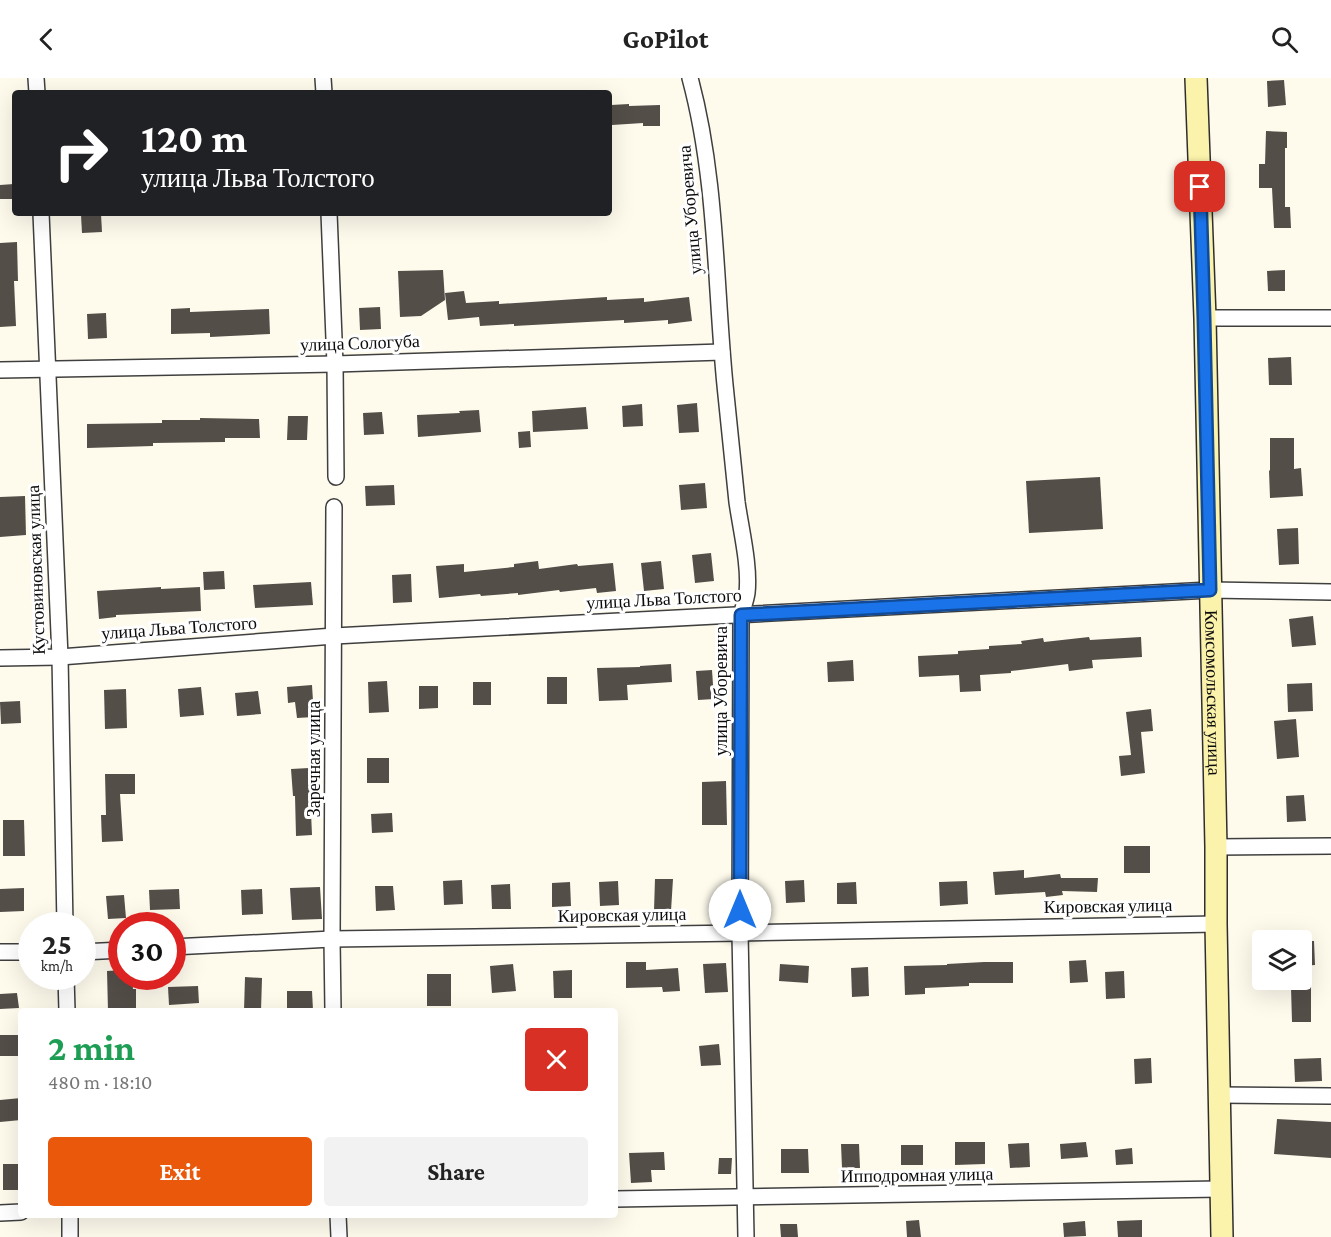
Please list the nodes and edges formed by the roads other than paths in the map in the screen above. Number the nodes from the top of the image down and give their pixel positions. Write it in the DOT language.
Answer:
graph roads {
  1 [pos="690,78"];
  2 [pos="1196,78"];
  3 [pos="41,216"];
  4 [pos="329,216"];
  5 [pos="1204,318"];
  6 [pos="1331,318"];
  7 [pos="722,352"];
  8 [pos="335,364"];
  9 [pos="47,369"];
  10 [pos="0,370"];
  11 [pos="336,477"];
  12 [pos="334,507"];
  13 [pos="1210,590"];
  14 [pos="1331,592"];
  15 [pos="741,615"];
  16 [pos="334,636"];
  17 [pos="60,657"];
  18 [pos="0,658"];
  19 [pos="1331,846"];
  20 [pos="1216,847"];
  21 [pos="65,912"];
  22 [pos="1216,924"];
  23 [pos="740,933"];
  24 [pos="332,939"];
  25 [pos="186,946"];
  26 [pos="0,952"];
  27 [pos="18,952"];
  28 [pos="66,990"];
  29 [pos="67,1008"];
  30 [pos="333,1008"];
  31 [pos="1218,1095"];
  32 [pos="1331,1096"];
  33 [pos="1220,1189"];
  34 [pos="745,1197"];
  35 [pos="618,1199"];
  36 [pos="18,1212"];
  37 [pos="0,1213"];
  38 [pos="70,1218"];
  39 [pos="338,1218"];
  40 [pos="70,1237"];
  41 [pos="339,1237"];
  42 [pos="746,1237"];
  43 [pos="1222,1237"];
  1 -- 7 [label="street, улица Уборевича"];
  2 -- 5 [label="main road, Комсомольская улица"];
  3 -- 9 [label="street, Кустовиновская улица"];
  4 -- 8 [label="street"];
  5 -- 6 [label="street"];
  5 -- 13 [label="main road, Комсомольская улица"];
  7 -- 8 [label="street, улица Сологуба"];
  7 -- 15 [label="street, улица Уборевича"];
  8 -- 9 [label="street, улица Сологуба"];
  8 -- 11 [label="street"];
  9 -- 10 [label="street, улица Сологуба"];
  9 -- 17 [label="street, Кустовиновская улица"];
  12 -- 16 [label="street, Заречная улица"];
  13 -- 14 [label="street, улица Льва Толстого"];
  13 -- 15 [label="street, улица Льва Толстого"];
  13 -- 20 [label="main road, Комсомольская улица"];
  15 -- 16 [label="street, улица Льва Толстого"];
  15 -- 23 [label="street, улица Уборевича"];
  16 -- 17 [label="street, улица Льва Толстого"];
  16 -- 24 [label="street, Заречная улица"];
  17 -- 18 [label="street, улица Льва Толстого"];
  17 -- 21 [label="street, Кустовиновская улица"];
  19 -- 20 [label="street"];
  20 -- 22 [label="main road, Комсомольская улица"];
  22 -- 23 [label="street, Кировская улица"];
  22 -- 31 [label="main road, Комсомольская улица"];
  23 -- 24 [label="street, Кировская улица"];
  23 -- 34 [label="street, улица Уборевича"];
  24 -- 25 [label="street, Кировская улица"];
  24 -- 30 [label="street, Заречная улица"];
  26 -- 27 [label="street"];
  28 -- 29 [label="street"];
  31 -- 32 [label="street"];
  31 -- 33 [label="main road, Комсомольская улица"];
  33 -- 34 [label="street, Ипподромная улица"];
  33 -- 43 [label="main road, Комсомольская улица"];
  34 -- 35 [label="street, Ипподромная улица"];
  34 -- 42 [label="street, улица Уборевича"];
  36 -- 37 [label="street"];
  38 -- 40 [label="street"];
  39 -- 41 [label="street"];
}
